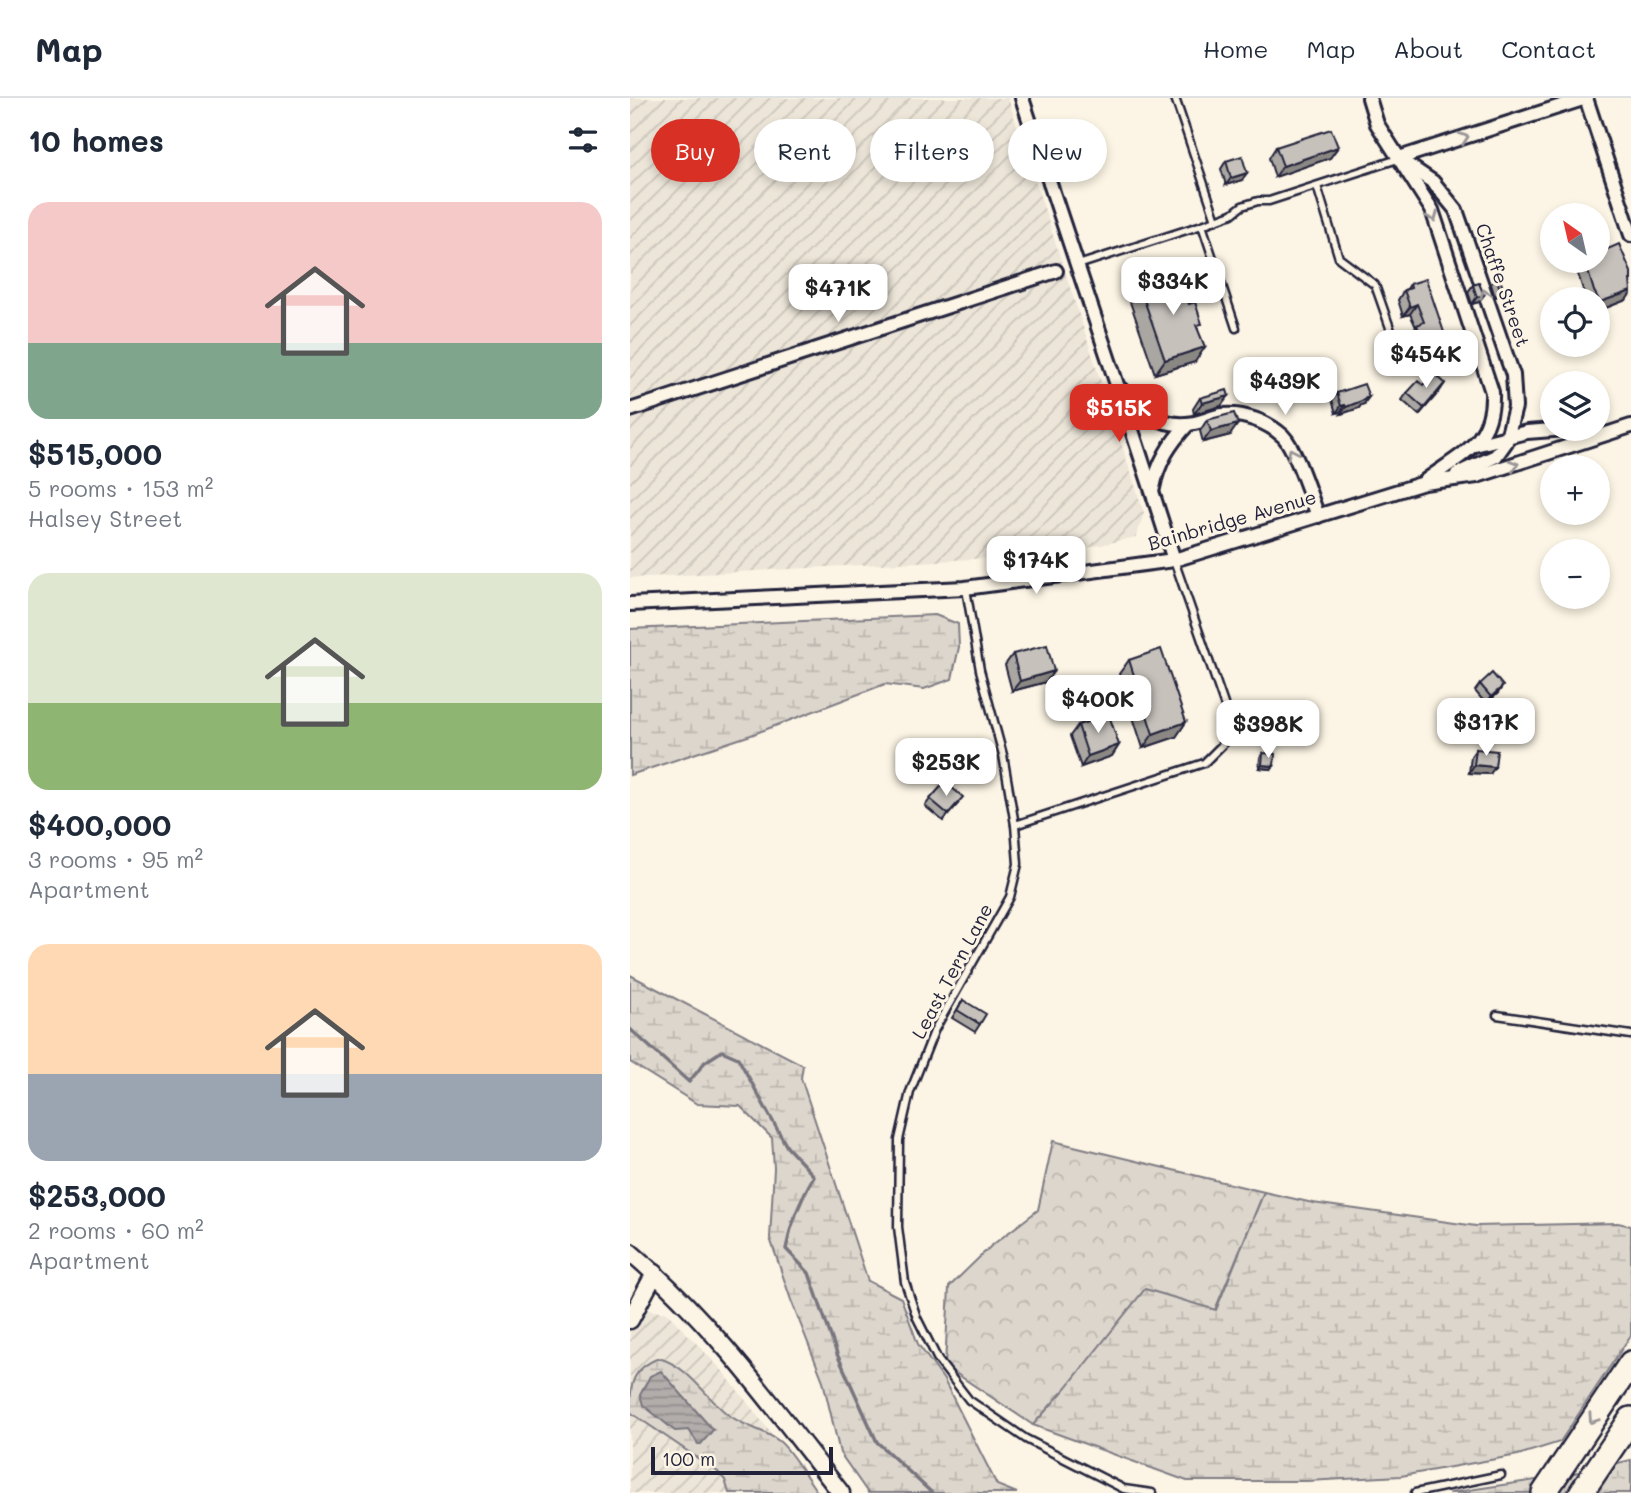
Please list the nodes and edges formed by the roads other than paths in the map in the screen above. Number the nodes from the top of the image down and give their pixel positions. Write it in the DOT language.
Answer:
graph roads {
  1 [pos="1022,98"];
  2 [pos="1175,98"];
  3 [pos="1369,98"];
  4 [pos="1586,98"];
  5 [pos="1399,158"];
  6 [pos="1317,186"];
  7 [pos="1216,220"];
  8 [pos="1202,225"];
  9 [pos="1631,235"];
  10 [pos="1076,266"];
  11 [pos="1056,271"];
  12 [pos="1236,328"];
  13 [pos="1395,367"];
  14 [pos="1119,386"];
  15 [pos="630,410"];
  16 [pos="1188,424"];
  17 [pos="1627,427"];
  18 [pos="1540,431"];
  19 [pos="1508,436"];
  20 [pos="1475,444"];
  21 [pos="1424,483"];
  22 [pos="1153,492"];
  23 [pos="1318,516"];
  24 [pos="1174,560"];
  25 [pos="965,587"];
  26 [pos="630,604"];
  27 [pos="1016,825"];
  28 [pos="1497,1015"];
  29 [pos="1631,1035"];
  30 [pos="630,1252"];
  31 [pos="655,1272"];
  32 [pos="630,1320"];
  33 [pos="1631,1363"];
  34 [pos="1631,1419"];
  35 [pos="1500,1475"];
  36 [pos="841,1493"];
  37 [pos="1152,1493"];
  38 [pos="1415,1493"];
  39 [pos="1544,1493"];
  40 [pos="1581,1493"];
  1 -- 10 [label="street"];
  2 -- 7 [label="lane"];
  3 -- 5 [label="street, Chaffe Street"];
  5 -- 4 [label="street, one-way"];
  4 -- 9 [label="street"];
  5 -- 6 [label="lane"];
  19 -- 5 [label="street, Chaffe Street, one-way"];
  5 -- 20 [label="street, Chaffe Street, one-way"];
  6 -- 7 [label="lane"];
  6 -- 13 [label="lane"];
  7 -- 8 [label="lane"];
  8 -- 10 [label="lane"];
  8 -- 12 [label="lane"];
  10 -- 14 [label="street"];
  11 -- 15 [label="street"];
  14 -- 16 [label="street"];
  14 -- 22 [label="street"];
  16 -- 22 [label="street"];
  23 -- 16 [label="street, one-way"];
  21 -- 17 [label="street, Bainbridge Avenue, one-way"];
  18 -- 19 [label="street"];
  19 -- 20 [label="street"];
  19 -- 21 [label="street, Chaffe Street"];
  20 -- 21 [label="street, Chaffe Street"];
  21 -- 23 [label="street, Bainbridge Avenue"];
  22 -- 24 [label="street"];
  23 -- 24 [label="street, Bainbridge Avenue"];
  24 -- 25 [label="street, Bainbridge Avenue"];
  24 -- 27 [label="lane"];
  25 -- 26 [label="street, Bainbridge Avenue"];
  25 -- 27 [label="lane, Least Tern Lane"];
  27 -- 37 [label="lane, Least Tern Lane"];
  28 -- 29 [label="lane"];
  30 -- 31 [label="street"];
  31 -- 32 [label="street"];
  31 -- 36 [label="street"];
  33 -- 39 [label="highway, one-way"];
  34 -- 40 [label="highway"];
  35 -- 38 [label="lane"];
}
